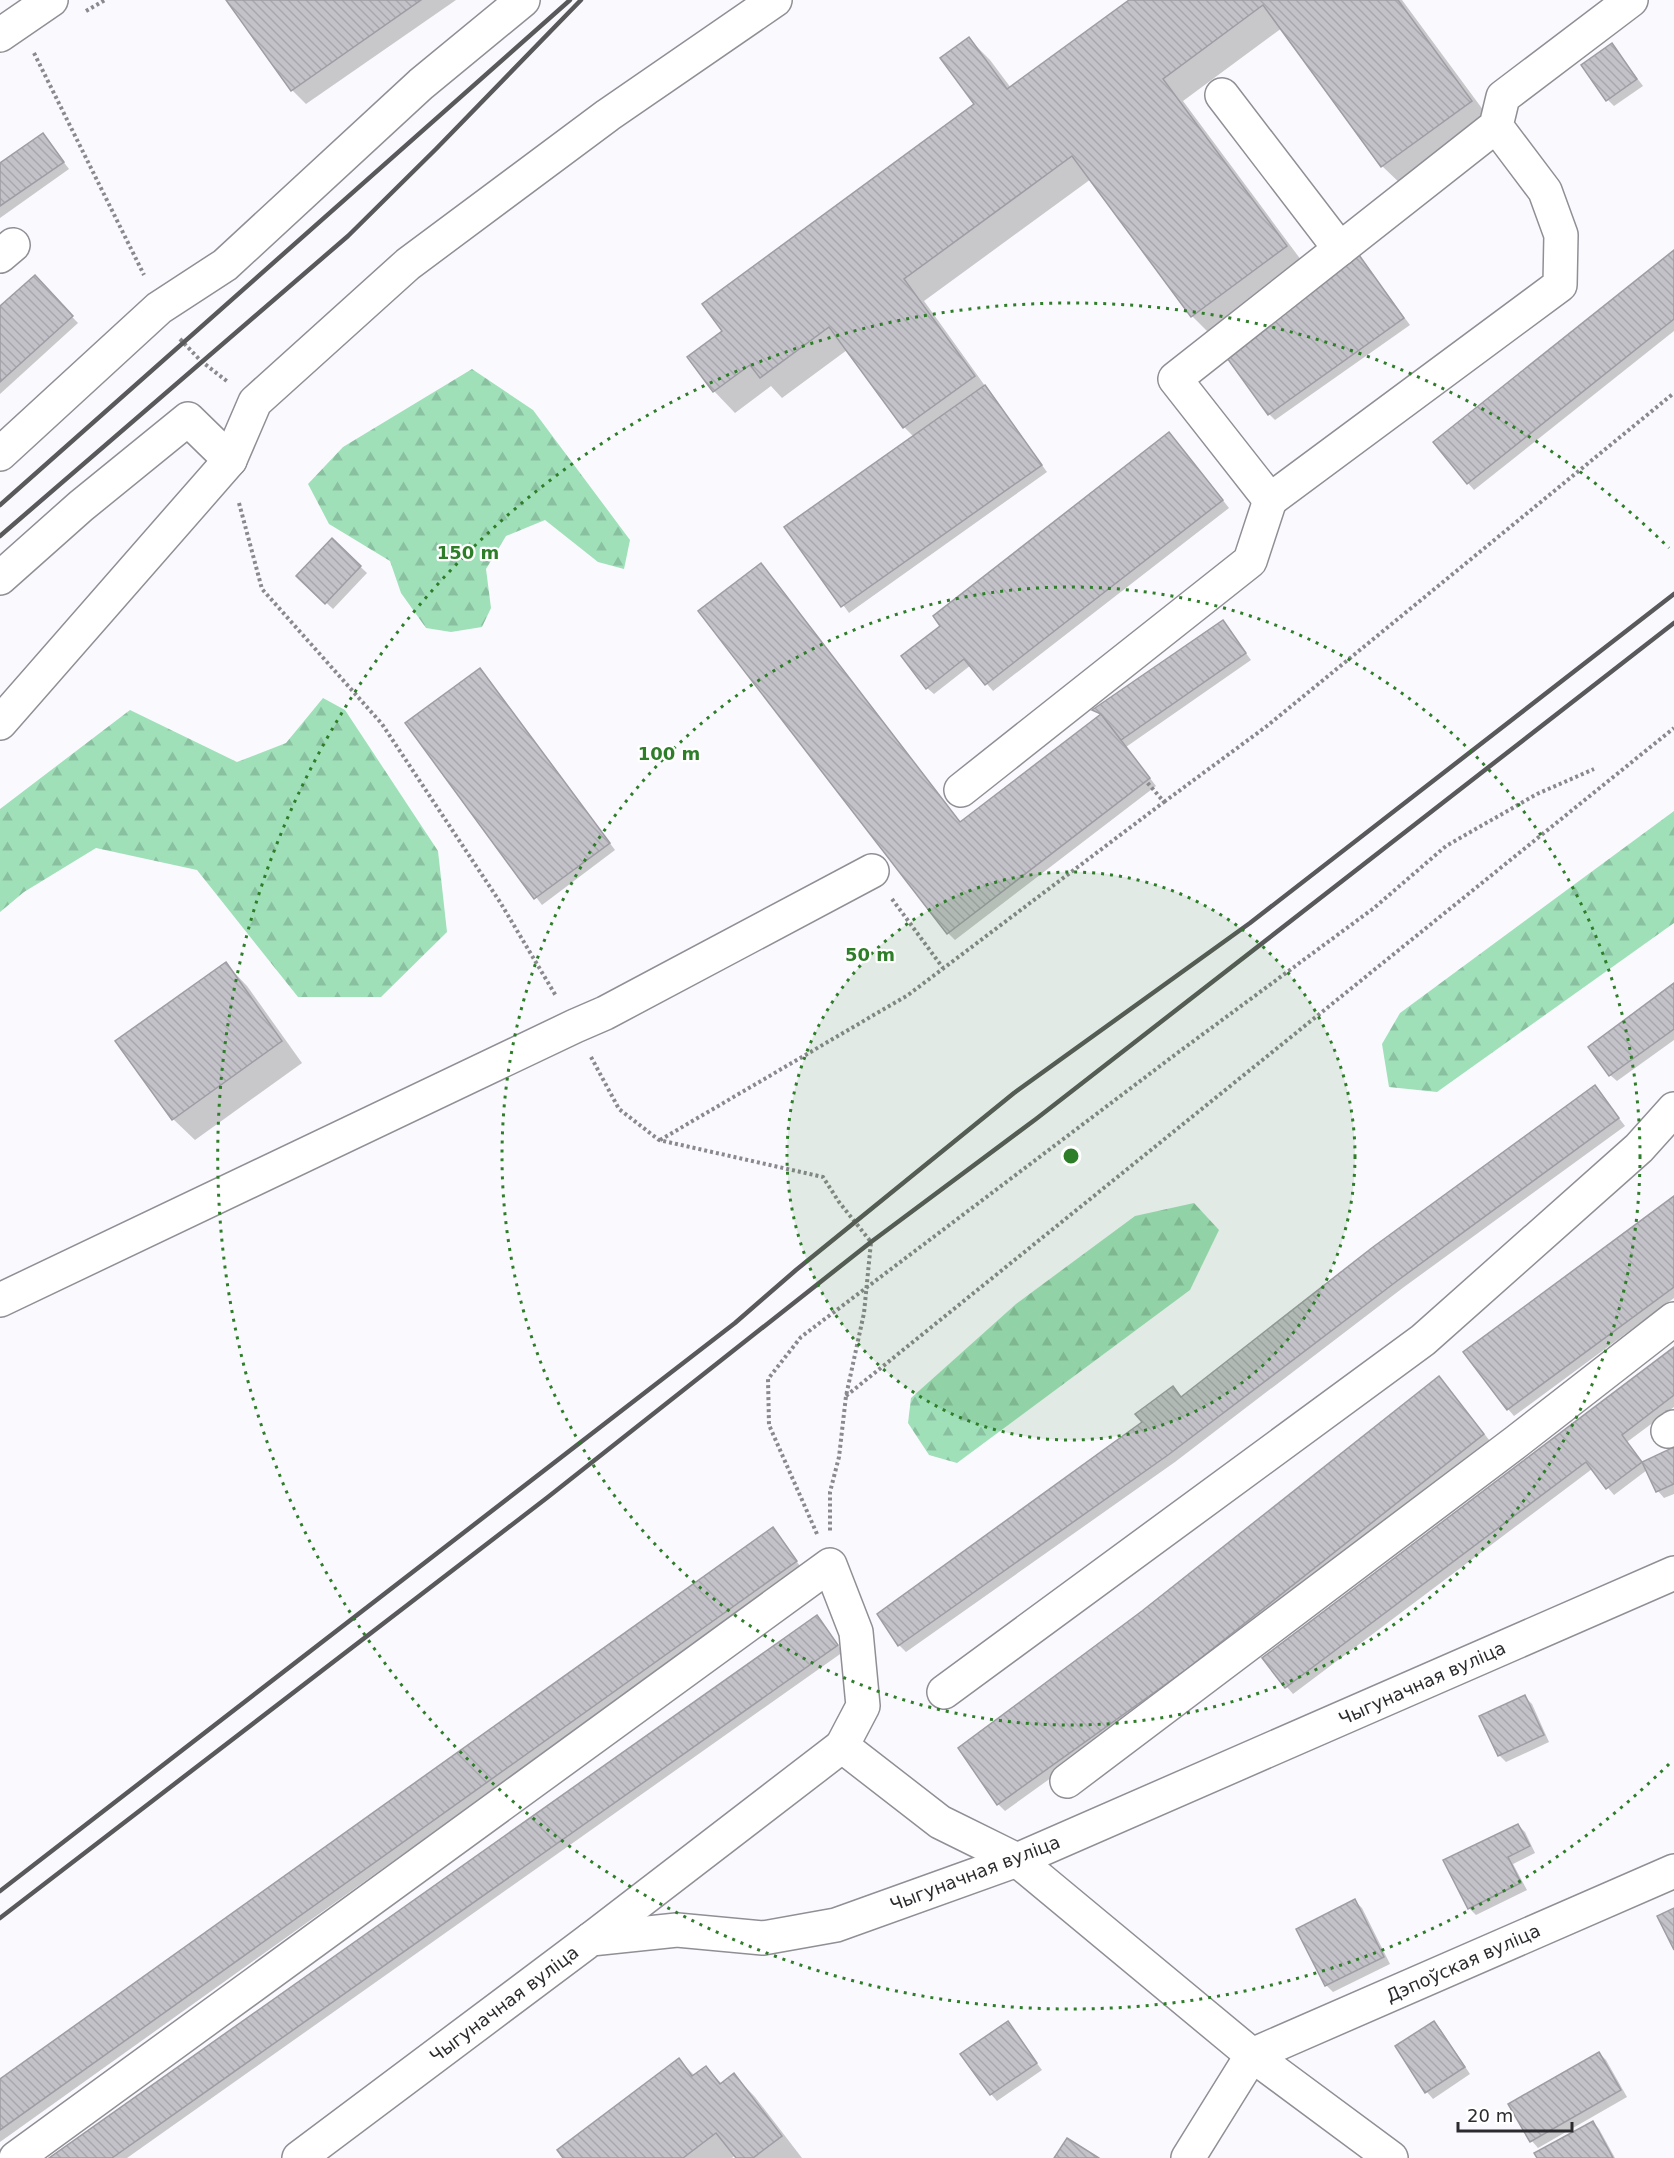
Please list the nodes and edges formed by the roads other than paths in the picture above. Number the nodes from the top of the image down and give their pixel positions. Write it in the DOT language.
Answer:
graph roads {
  1 [pos="51,0"];
  2 [pos="524,0"];
  3 [pos="775,0"];
  4 [pos="1631,0"];
  5 [pos="0,35"];
  6 [pos="1222,95"];
  7 [pos="1496,126"];
  8 [pos="1340,249"];
  9 [pos="0,454"];
  10 [pos="230,460"];
  11 [pos="1270,500"];
  12 [pos="0,578"];
  13 [pos="0,723"];
  14 [pos="961,790"];
  15 [pos="872,871"];
  16 [pos="1674,1109"];
  17 [pos="0,1300"];
  18 [pos="1674,1319"];
  19 [pos="1674,1573"];
  20 [pos="944,1692"];
  21 [pos="842,1746"];
  22 [pos="1067,1781"];
  23 [pos="1017,1860"];
  24 [pos="1674,1871"];
  25 [pos="591,1939"];
  26 [pos="1252,2055"];
  27 [pos="16,2158"];
  28 [pos="299,2158"];
  29 [pos="1188,2158"];
  30 [pos="1391,2158"];
  1 -- 5 [label="street"];
  2 -- 9 [label="street"];
  3 -- 10 [label="street"];
  4 -- 7 [label="street"];
  6 -- 8 [label="street"];
  7 -- 8 [label="street"];
  7 -- 11 [label="street"];
  8 -- 11 [label="street"];
  10 -- 12 [label="street"];
  10 -- 13 [label="street"];
  11 -- 14 [label="street"];
  15 -- 17 [label="street"];
  16 -- 20 [label="street"];
  18 -- 22 [label="street"];
  19 -- 23 [label="street, Чыгуначная вуліца"];
  21 -- 23 [label="street"];
  21 -- 25 [label="street"];
  21 -- 27 [label="street"];
  23 -- 25 [label="street, Чыгуначная вуліца"];
  23 -- 26 [label="street"];
  24 -- 26 [label="street, Дэпоўская вуліца"];
  25 -- 28 [label="street, Чыгуначная вуліца"];
  26 -- 29 [label="street"];
  26 -- 30 [label="street"];
}
